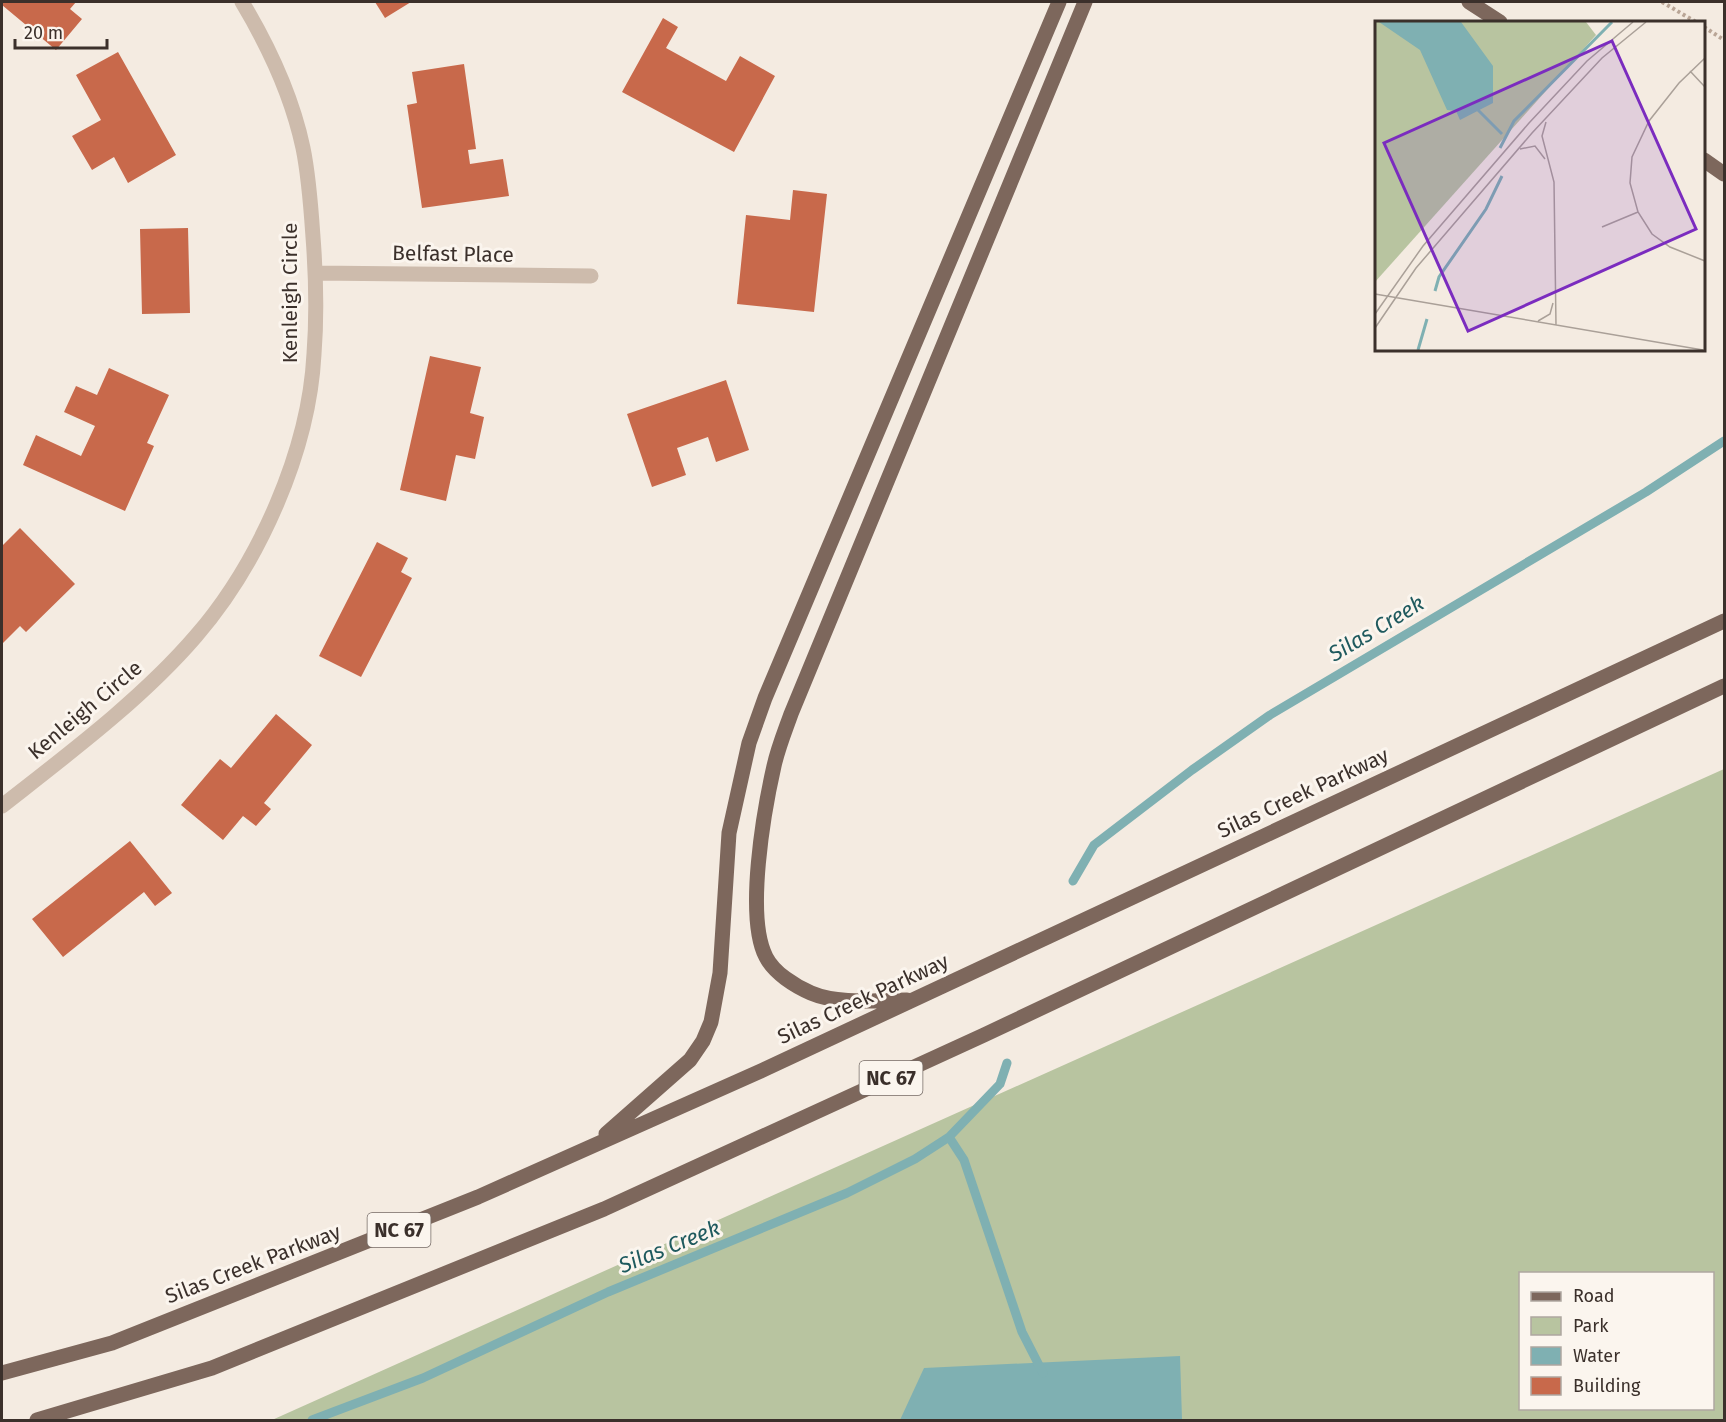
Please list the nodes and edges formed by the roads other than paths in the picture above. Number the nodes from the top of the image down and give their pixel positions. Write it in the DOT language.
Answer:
graph roads {
  1 [pos="242,2"];
  2 [pos="1059,2"];
  3 [pos="1085,2"];
  4 [pos="1469,2"];
  5 [pos="1498,21"];
  6 [pos="1705,161"];
  7 [pos="1725,174"];
  8 [pos="315,273"];
  9 [pos="591,276"];
  10 [pos="1725,621"];
  11 [pos="1725,686"];
  12 [pos="2,806"];
  13 [pos="910,1000"];
  14 [pos="594,1144"];
  15 [pos="2,1373"];
  16 [pos="38,1420"];
  1 -- 8 [label="street, Kenleigh Circle"];
  2 -- 14 [label="main road"];
  3 -- 13 [label="main road"];
  4 -- 5 [label="main road"];
  6 -- 7 [label="main road"];
  8 -- 9 [label="street, Belfast Place"];
  8 -- 12 [label="street, Kenleigh Circle"];
  10 -- 13 [label="main road, Silas Creek Parkway / NC 67"];
  11 -- 16 [label="main road, NC 67"];
  13 -- 14 [label="main road, Silas Creek Parkway / NC 67"];
  14 -- 15 [label="main road, Silas Creek Parkway / NC 67"];
}
